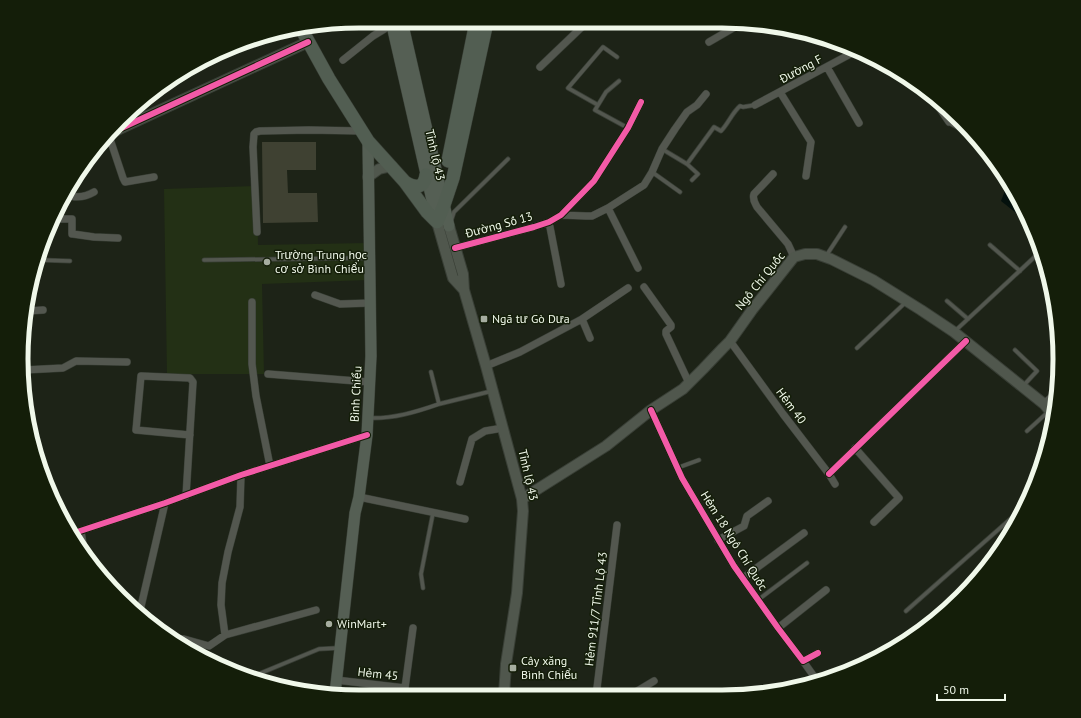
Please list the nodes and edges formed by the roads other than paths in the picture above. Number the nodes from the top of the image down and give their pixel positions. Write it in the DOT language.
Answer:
graph roads {
  1 [pos="384,28"];
  2 [pos="392,28"];
  3 [pos="404,28"];
  4 [pos="475,28"];
  5 [pos="486,28"];
  6 [pos="581,28"];
  7 [pos="732,28"];
  8 [pos="305,35"];
  9 [pos="709,42"];
  10 [pos="851,54"];
  11 [pos="616,57"];
  12 [pos="343,60"];
  13 [pos="540,67"];
  14 [pos="827,67"];
  15 [pos="619,81"];
  16 [pos="780,92"];
  17 [pos="706,94"];
  18 [pos="641,102"];
  19 [pos="755,105"];
  20 [pos="598,106"];
  21 [pos="941,111"];
  22 [pos="951,121"];
  23 [pos="948,122"];
  24 [pos="859,123"];
  25 [pos="125,125"];
  26 [pos="628,128"];
  27 [pos="958,128"];
  28 [pos="365,136"];
  29 [pos="110,140"];
  30 [pos="662,149"];
  31 [pos="508,159"];
  32 [pos="687,164"];
  33 [pos="392,166"];
  34 [pos="652,172"];
  35 [pos="773,174"];
  36 [pos="426,175"];
  37 [pos="806,176"];
  38 [pos="368,177"];
  39 [pos="154,178"];
  40 [pos="692,180"];
  41 [pos="405,182"];
  42 [pos="94,192"];
  43 [pos="441,192"];
  44 [pos="680,192"];
  45 [pos="71,195"];
  46 [pos="608,208"];
  47 [pos="561,215"];
  48 [pos="441,216"];
  49 [pos="59,218"];
  50 [pos="549,222"];
  51 [pos="845,227"];
  52 [pos="257,232"];
  53 [pos="118,238"];
  54 [pos="990,245"];
  55 [pos="455,248"];
  56 [pos="1036,256"];
  57 [pos="794,257"];
  58 [pos="825,257"];
  59 [pos="370,258"];
  60 [pos="44,260"];
  61 [pos="204,260"];
  62 [pos="70,261"];
  63 [pos="638,268"];
  64 [pos="1020,270"];
  65 [pos="561,284"];
  66 [pos="644,287"];
  67 [pos="628,288"];
  68 [pos="464,290"];
  69 [pos="315,295"];
  70 [pos="947,300"];
  71 [pos="907,301"];
  72 [pos="252,302"];
  73 [pos="370,303"];
  74 [pos="43,310"];
  75 [pos="32,311"];
  76 [pos="582,319"];
  77 [pos="968,319"];
  78 [pos="954,332"];
  79 [pos="590,338"];
  80 [pos="730,341"];
  81 [pos="966,341"];
  82 [pos="857,348"];
  83 [pos="1015,350"];
  84 [pos="127,362"];
  85 [pos="486,366"];
  86 [pos="28,370"];
  87 [pos="431,372"];
  88 [pos="268,374"];
  89 [pos="369,382"];
  90 [pos="689,383"];
  91 [pos="1022,386"];
  92 [pos="493,391"];
  93 [pos="439,404"];
  94 [pos="651,410"];
  95 [pos="1049,410"];
  96 [pos="368,418"];
  97 [pos="503,428"];
  98 [pos="1027,431"];
  99 [pos="190,435"];
  100 [pos="367,435"];
  101 [pos="855,448"];
  102 [pos="699,460"];
  103 [pos="270,466"];
  104 [pos="677,468"];
  105 [pos="829,474"];
  106 [pos="241,475"];
  107 [pos="460,482"];
  108 [pos="834,484"];
  109 [pos="186,496"];
  110 [pos="359,497"];
  111 [pos="522,498"];
  112 [pos="768,501"];
  113 [pos="165,503"];
  114 [pos="433,513"];
  115 [pos="1013,517"];
  116 [pos="465,519"];
  117 [pos="874,522"];
  118 [pos="617,525"];
  119 [pos="81,531"];
  120 [pos="77,532"];
  121 [pos="804,533"];
  122 [pos="718,540"];
  123 [pos="83,541"];
  124 [pos="807,563"];
  125 [pos="743,578"];
  126 [pos="423,588"];
  127 [pos="826,590"];
  128 [pos="758,600"];
  129 [pos="141,608"];
  130 [pos="316,610"];
  131 [pos="906,611"];
  132 [pos="413,628"];
  133 [pos="778,628"];
  134 [pos="225,635"];
  135 [pos="189,643"];
  136 [pos="340,648"];
  137 [pos="818,653"];
  138 [pos="802,661"];
  139 [pos="259,674"];
  140 [pos="814,677"];
  141 [pos="336,680"];
  142 [pos="654,681"];
  143 [pos="333,689"];
  144 [pos="504,690"];
  145 [pos="597,690"];
  146 [pos="639,690"];
  1 -- 12 [label="street"];
  2 -- 36 [label="main road, Tỉnh lộ 43"];
  3 -- 43 [label="main road, Tỉnh lộ 43"];
  4 -- 43 [label="highway"];
  5 -- 48 [label="highway"];
  6 -- 13 [label="street"];
  7 -- 9 [label="street"];
  8 -- 25 [label="main road"];
  8 -- 28 [label="highway"];
  10 -- 14 [label="street, Đường F"];
  11 -- 20 [label="lane"];
  14 -- 16 [label="street, Đường F"];
  14 -- 24 [label="street"];
  15 -- 20 [label="lane"];
  16 -- 19 [label="street, Đường F"];
  16 -- 37 [label="street"];
  17 -- 30 [label="street"];
  18 -- 26 [label="street, Đường Số 13"];
  19 -- 32 [label="lane"];
  20 -- 26 [label="lane"];
  21 -- 23 [label="street"];
  22 -- 23 [label="street"];
  23 -- 27 [label="lane"];
  26 -- 47 [label="street, Đường Số 13"];
  28 -- 33 [label="highway"];
  28 -- 38 [label="main road, Bình Chiểu"];
  28 -- 52 [label="street"];
  29 -- 39 [label="street"];
  30 -- 32 [label="lane"];
  30 -- 34 [label="street"];
  31 -- 48 [label="lane"];
  32 -- 40 [label="lane"];
  33 -- 38 [label="main road"];
  33 -- 41 [label="highway"];
  34 -- 44 [label="lane"];
  34 -- 46 [label="street"];
  35 -- 57 [label="street"];
  36 -- 41 [label="highway"];
  36 -- 48 [label="main road, Tỉnh lộ 43"];
  38 -- 59 [label="main road, Bình Chiểu"];
  41 -- 48 [label="highway"];
  42 -- 45 [label="street"];
  43 -- 48 [label="highway"];
  46 -- 47 [label="street"];
  46 -- 63 [label="street"];
  47 -- 50 [label="street, Đường Số 13"];
  48 -- 55 [label="main road, Tỉnh lộ 43"];
  48 -- 68 [label="main road, Tỉnh lộ 43"];
  49 -- 53 [label="street"];
  50 -- 55 [label="street, Đường Số 13"];
  50 -- 65 [label="street"];
  51 -- 58 [label="lane"];
  54 -- 64 [label="lane"];
  55 -- 68 [label="main road, Tỉnh lộ 43"];
  56 -- 64 [label="lane"];
  57 -- 58 [label="main road, Ngô Chí Quốc"];
  57 -- 80 [label="main road, Ngô Chí Quốc"];
  58 -- 71 [label="main road, Ngô Chí Quốc"];
  59 -- 61 [label="lane"];
  59 -- 73 [label="main road, Bình Chiểu"];
  60 -- 62 [label="lane"];
  64 -- 77 [label="lane"];
  66 -- 90 [label="street"];
  67 -- 76 [label="street"];
  68 -- 85 [label="main road, Tỉnh lộ 43"];
  69 -- 73 [label="street"];
  70 -- 77 [label="lane"];
  71 -- 78 [label="main road, Ngô Chí Quốc"];
  71 -- 82 [label="lane"];
  72 -- 103 [label="street"];
  73 -- 89 [label="main road, Bình Chiểu"];
  74 -- 75 [label="street"];
  76 -- 79 [label="street"];
  76 -- 85 [label="street"];
  77 -- 78 [label="lane"];
  78 -- 81 [label="main road, Ngô Chí Quốc"];
  80 -- 90 [label="main road, Ngô Chí Quốc"];
  80 -- 105 [label="street, Hẻm 40"];
  81 -- 91 [label="main road, Ngô Chí Quốc"];
  81 -- 101 [label="street"];
  83 -- 91 [label="lane"];
  84 -- 86 [label="street"];
  85 -- 92 [label="main road, Tỉnh lộ 43"];
  87 -- 93 [label="lane"];
  88 -- 89 [label="street"];
  89 -- 96 [label="main road, Bình Chiểu"];
  90 -- 94 [label="main road, Ngô Chí Quốc"];
  91 -- 95 [label="main road, Ngô Chí Quốc"];
  92 -- 93 [label="lane"];
  92 -- 97 [label="main road, Tỉnh lộ 43"];
  93 -- 96 [label="lane"];
  94 -- 104 [label="street, Hẻm 18 Ngô Chí Quốc"];
  94 -- 111 [label="main road, Ngô Chí Quốc"];
  95 -- 98 [label="lane"];
  96 -- 100 [label="main road, Bình Chiểu"];
  97 -- 107 [label="street"];
  97 -- 111 [label="main road, Tỉnh lộ 43"];
  99 -- 99 [label="street"];
  99 -- 109 [label="street"];
  100 -- 103 [label="street"];
  100 -- 110 [label="main road, Bình Chiểu"];
  101 -- 105 [label="street"];
  101 -- 117 [label="street"];
  102 -- 104 [label="lane"];
  103 -- 106 [label="street"];
  104 -- 122 [label="street, Hẻm 18 Ngô Chí Quốc"];
  105 -- 108 [label="street, Hẻm 40"];
  106 -- 109 [label="street"];
  106 -- 134 [label="street"];
  109 -- 113 [label="street"];
  110 -- 114 [label="street"];
  110 -- 136 [label="main road, Bình Chiểu"];
  111 -- 144 [label="main road, Tỉnh lộ 43"];
  112 -- 122 [label="street"];
  113 -- 119 [label="street"];
  113 -- 129 [label="street"];
  114 -- 116 [label="street"];
  114 -- 126 [label="lane"];
  115 -- 131 [label="lane"];
  118 -- 145 [label="street, Hẻm 911/7 Tỉnh Lộ 43"];
  119 -- 120 [label="street"];
  119 -- 123 [label="street"];
  121 -- 125 [label="street"];
  122 -- 125 [label="street, Hẻm 18 Ngô Chí Quốc"];
  124 -- 128 [label="lane"];
  125 -- 128 [label="street, Hẻm 18 Ngô Chí Quốc"];
  127 -- 133 [label="street"];
  128 -- 133 [label="street, Hẻm 18 Ngô Chí Quốc"];
  130 -- 134 [label="street"];
  132 -- 141 [label="street, Hẻm 45"];
  133 -- 138 [label="street, Hẻm 18 Ngô Chí Quốc"];
  134 -- 135 [label="street"];
  136 -- 139 [label="lane"];
  136 -- 141 [label="main road, Bình Chiểu"];
  137 -- 138 [label="street"];
  138 -- 140 [label="street, Hẻm 18 Ngô Chí Quốc"];
  141 -- 143 [label="main road, Bình Chiểu"];
  142 -- 146 [label="street"];
}
